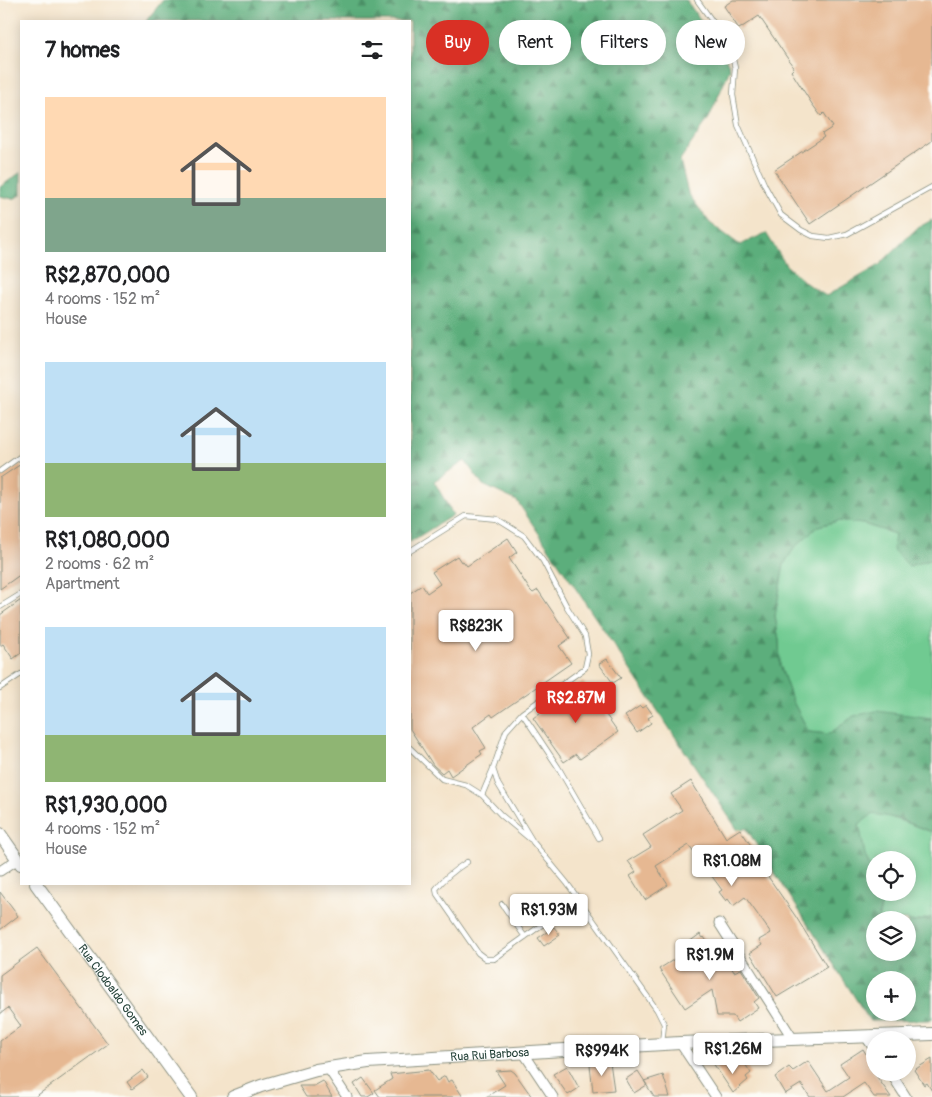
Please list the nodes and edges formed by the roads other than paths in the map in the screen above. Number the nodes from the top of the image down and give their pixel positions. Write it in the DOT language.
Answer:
graph roads {
  1 [pos="697,0"];
  2 [pos="932,187"];
  3 [pos="20,457"];
  4 [pos="0,471"];
  5 [pos="411,550"];
  6 [pos="20,595"];
  7 [pos="0,607"];
  8 [pos="20,675"];
  9 [pos="0,688"];
  10 [pos="522,713"];
  11 [pos="411,749"];
  12 [pos="493,769"];
  13 [pos="482,794"];
  14 [pos="0,834"];
  15 [pos="599,838"];
  16 [pos="533,842"];
  17 [pos="19,862"];
  18 [pos="467,862"];
  19 [pos="0,871"];
  20 [pos="37,885"];
  21 [pos="581,902"];
  22 [pos="502,904"];
  23 [pos="719,923"];
  24 [pos="525,937"];
  25 [pos="932,1034"];
  26 [pos="916,1035"];
  27 [pos="866,1037"];
  28 [pos="793,1039"];
  29 [pos="680,1043"];
  30 [pos="662,1044"];
  31 [pos="523,1052"];
  32 [pos="328,1068"];
  33 [pos="896,1081"];
  34 [pos="191,1097"];
  35 [pos="233,1097"];
  36 [pos="347,1097"];
  37 [pos="553,1097"];
  38 [pos="716,1097"];
  39 [pos="906,1097"];
  1 -- 2 [label="lane"];
  3 -- 4 [label="lane"];
  5 -- 10 [label="lane"];
  6 -- 7 [label="lane"];
  8 -- 9 [label="lane"];
  10 -- 12 [label="lane"];
  10 -- 15 [label="lane"];
  11 -- 13 [label="lane"];
  12 -- 13 [label="lane"];
  12 -- 16 [label="lane"];
  13 -- 16 [label="lane"];
  14 -- 17 [label="main road"];
  16 -- 21 [label="lane"];
  17 -- 19 [label="street"];
  18 -- 24 [label="lane"];
  20 -- 34 [label="main road, Rua Clodoaldo Gomes"];
  21 -- 24 [label="lane"];
  21 -- 30 [label="lane"];
  22 -- 24 [label="lane"];
  23 -- 28 [label="street"];
  25 -- 26 [label="main road, Rua Rui Barbosa"];
  27 -- 28 [label="main road, Rua Rui Barbosa"];
  28 -- 29 [label="main road, Rua Rui Barbosa"];
  29 -- 30 [label="main road, Rua Rui Barbosa"];
  29 -- 38 [label="street"];
  30 -- 31 [label="main road, Rua Rui Barbosa"];
  31 -- 32 [label="main road, Rua Rui Barbosa"];
  31 -- 37 [label="street"];
  32 -- 35 [label="main road, Rua Rui Barbosa"];
  32 -- 36 [label="street"];
  33 -- 39 [label="street"];
}
